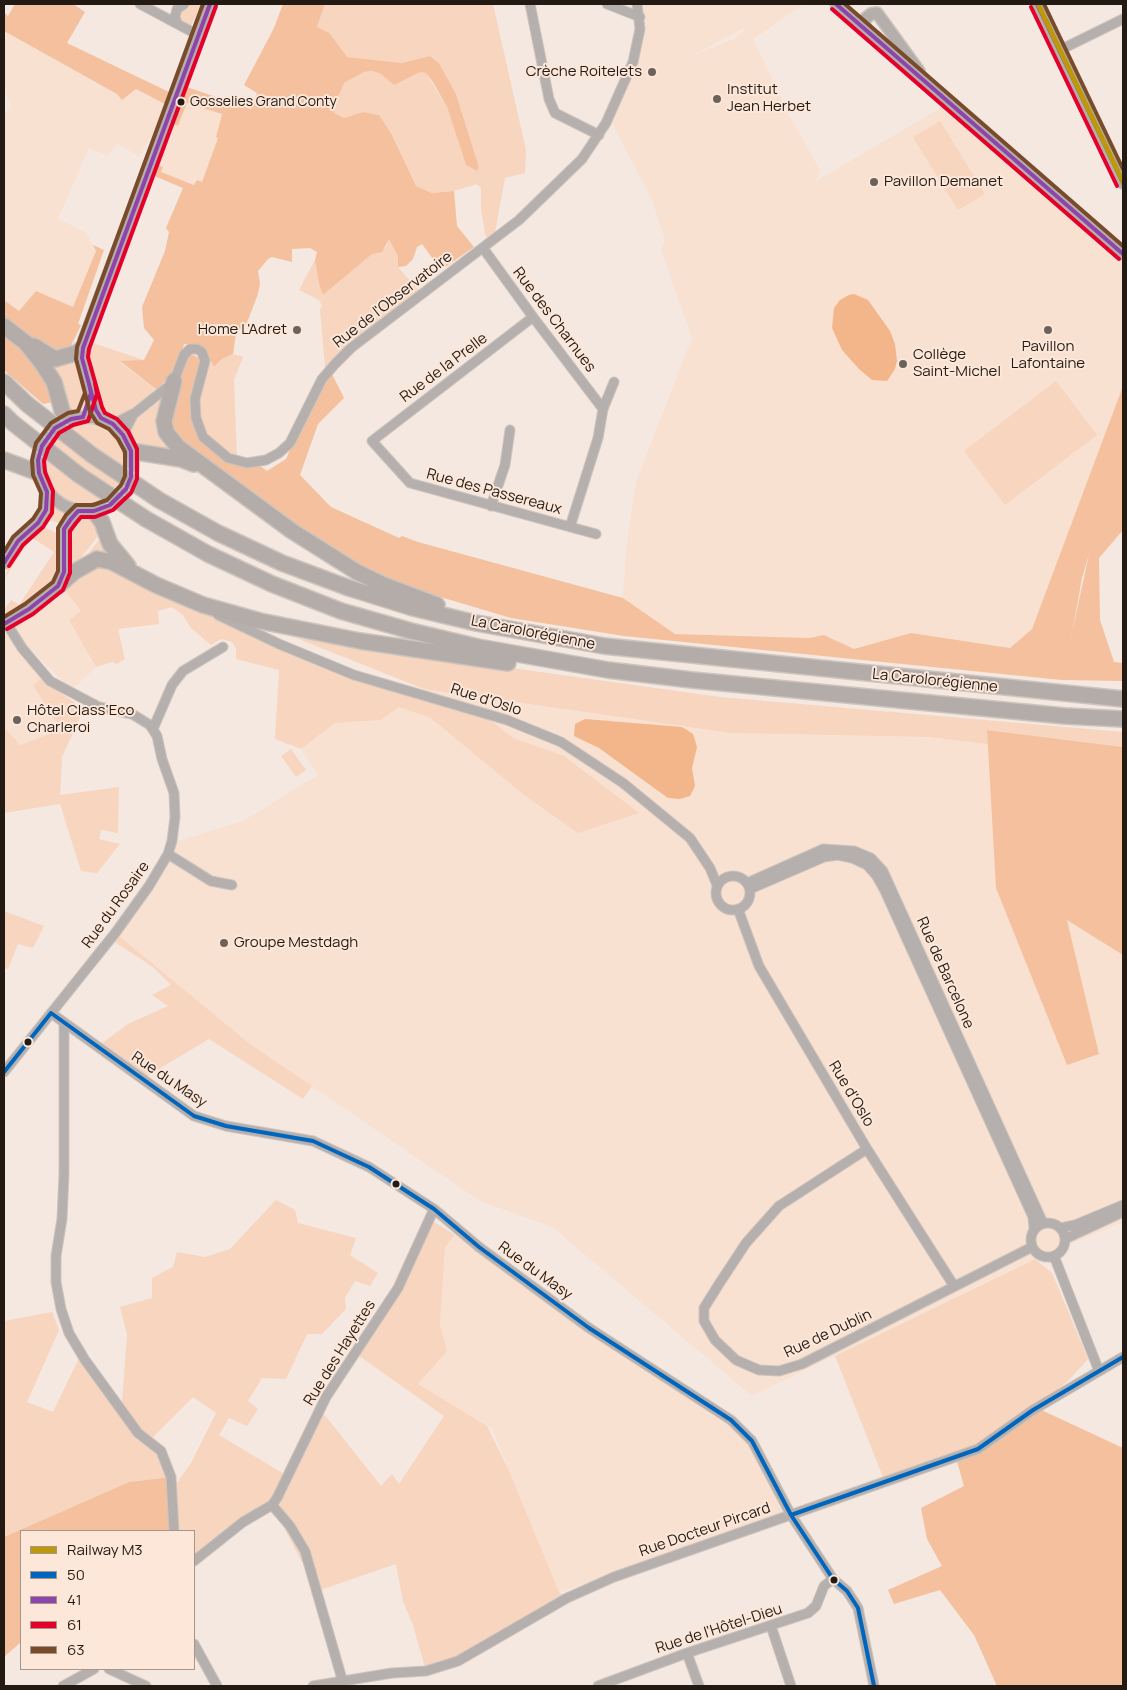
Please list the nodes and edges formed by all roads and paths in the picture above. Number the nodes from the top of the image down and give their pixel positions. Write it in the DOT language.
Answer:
graph roads {
  1 [pos="140,4"];
  2 [pos="182,4"];
  3 [pos="210,4"];
  4 [pos="530,4"];
  5 [pos="607,4"];
  6 [pos="637,4"];
  7 [pos="836,4"];
  8 [pos="1037,4"];
  9 [pos="640,17"];
  10 [pos="865,17"];
  11 [pos="1123,19"];
  12 [pos="177,23"];
  13 [pos="890,32"];
  14 [pos="198,35"];
  15 [pos="879,41"];
  16 [pos="1060,50"];
  17 [pos="599,135"];
  18 [pos="1123,183"];
  19 [pos="1101,231"];
  20 [pos="1123,247"];
  21 [pos="483,248"];
  22 [pos="1123,254"];
  23 [pos="533,317"];
  24 [pos="4,326"];
  25 [pos="26,343"];
  26 [pos="83,348"];
  27 [pos="174,381"];
  28 [pos="4,382"];
  29 [pos="614,382"];
  30 [pos="91,393"];
  31 [pos="604,409"];
  32 [pos="135,413"];
  33 [pos="8,418"];
  34 [pos="77,418"];
  35 [pos="100,418"];
  36 [pos="113,424"];
  37 [pos="510,430"];
  38 [pos="123,435"];
  39 [pos="372,441"];
  40 [pos="131,451"];
  41 [pos="4,460"];
  42 [pos="207,470"];
  43 [pos="39,473"];
  44 [pos="47,492"];
  45 [pos="491,506"];
  46 [pos="78,511"];
  47 [pos="94,511"];
  48 [pos="570,527"];
  49 [pos="596,534"];
  50 [pos="4,563"];
  51 [pos="132,571"];
  52 [pos="58,586"];
  53 [pos="203,605"];
  54 [pos="5,622"];
  55 [pos="476,623"];
  56 [pos="223,647"];
  57 [pos="608,670"];
  58 [pos="1123,692"];
  59 [pos="1096,696"];
  60 [pos="1123,699"];
  61 [pos="1065,716"];
  62 [pos="1123,719"];
  63 [pos="153,729"];
  64 [pos="1123,729"];
  65 [pos="168,854"];
  66 [pos="232,885"];
  67 [pos="717,885"];
  68 [pos="748,886"];
  69 [pos="738,909"];
  70 [pos="51,1013"];
  71 [pos="64,1023"];
  72 [pos="4,1072"];
  73 [pos="867,1149"];
  74 [pos="1123,1205"];
  75 [pos="434,1209"];
  76 [pos="1123,1212"];
  77 [pos="1043,1223"];
  78 [pos="1061,1228"];
  79 [pos="1034,1229"];
  80 [pos="1065,1239"];
  81 [pos="1032,1247"];
  82 [pos="1054,1256"];
  83 [pos="954,1286"];
  84 [pos="1123,1357"];
  85 [pos="1099,1371"];
  86 [pos="272,1505"];
  87 [pos="791,1515"];
  88 [pos="174,1530"];
  89 [pos="195,1560"];
  90 [pos="833,1579"];
  91 [pos="770,1626"];
  92 [pos="195,1646"];
  93 [pos="687,1653"];
  94 [pos="92,1670"];
  95 [pos="111,1670"];
  96 [pos="344,1684"];
  97 [pos="608,1684"];
  98 [pos="63,1686"];
  99 [pos="146,1686"];
  100 [pos="217,1686"];
  101 [pos="313,1686"];
  102 [pos="598,1686"];
  103 [pos="699,1686"];
  104 [pos="791,1686"];
  105 [pos="874,1686"];
  1 -- 12 [label="street"];
  2 -- 12 [label="street"];
  3 -- 14 [label="main road"];
  4 -- 17 [label="street"];
  5 -- 9 [label="street"];
  6 -- 9 [label="street, Rue de l'Observatoire"];
  7 -- 10 [label="main road"];
  8 -- 16 [label="main road"];
  9 -- 17 [label="street, Rue de l'Observatoire"];
  10 -- 13 [label="main road"];
  10 -- 15 [label="main road"];
  11 -- 16 [label="street"];
  12 -- 14 [label="street"];
  13 -- 15 [label="main road"];
  13 -- 19 [label="main road"];
  14 -- 26 [label="main road"];
  15 -- 19 [label="main road"];
  16 -- 18 [label="main road"];
  17 -- 21 [label="street, Rue de l'Observatoire"];
  19 -- 20 [label="main road"];
  19 -- 22 [label="main road"];
  21 -- 23 [label="street, Rue des Charnues"];
  21 -- 27 [label="street, Rue de l'Observatoire"];
  23 -- 31 [label="street, Rue des Charnues"];
  23 -- 39 [label="street, Rue de la Prelle"];
  24 -- 25 [label="highway"];
  25 -- 26 [label="highway"];
  25 -- 34 [label="highway"];
  26 -- 30 [label="main road"];
  27 -- 32 [label="street, Rue de l'Observatoire"];
  27 -- 42 [label="highway"];
  28 -- 55 [label="highway, La Carolorégienne, bridge"];
  29 -- 31 [label="street"];
  30 -- 34 [label="main road"];
  30 -- 35 [label="main road"];
  31 -- 48 [label="street"];
  32 -- 36 [label="street, Rue de l'Observatoire"];
  32 -- 38 [label="street, Rue de l'Observatoire"];
  33 -- 57 [label="highway, La Carolorégienne, bridge"];
  34 -- 35 [label="main road"];
  34 -- 43 [label="main road"];
  35 -- 36 [label="main road"];
  36 -- 38 [label="main road"];
  37 -- 45 [label="street"];
  38 -- 40 [label="main road"];
  39 -- 45 [label="street, Rue des Passereaux"];
  40 -- 42 [label="highway"];
  40 -- 47 [label="main road"];
  41 -- 43 [label="highway"];
  42 -- 55 [label="highway"];
  43 -- 44 [label="main road"];
  44 -- 46 [label="main road"];
  44 -- 50 [label="main road"];
  45 -- 48 [label="street, Rue des Passereaux"];
  46 -- 47 [label="main road"];
  46 -- 52 [label="main road"];
  47 -- 51 [label="highway"];
  48 -- 49 [label="street, Rue des Passereaux"];
  51 -- 52 [label="highway"];
  51 -- 53 [label="highway"];
  52 -- 54 [label="main road"];
  53 -- 57 [label="highway"];
  53 -- 67 [label="street, Rue d'Oslo"];
  54 -- 63 [label="street"];
  55 -- 59 [label="highway, La Carolorégienne"];
  56 -- 63 [label="street"];
  57 -- 61 [label="highway, La Carolorégienne"];
  58 -- 59 [label="highway"];
  59 -- 60 [label="highway, La Carolorégienne"];
  61 -- 62 [label="highway, La Carolorégienne"];
  61 -- 64 [label="highway"];
  63 -- 65 [label="street, Rue du Rosaire"];
  65 -- 66 [label="street"];
  65 -- 70 [label="street, Rue du Rosaire"];
  67 -- 68 [label="street"];
  67 -- 69 [label="street"];
  68 -- 69 [label="street"];
  68 -- 77 [label="street, Rue de Barcelone"];
  68 -- 79 [label="street, Rue de Barcelone"];
  69 -- 73 [label="street, Rue d'Oslo"];
  70 -- 71 [label="street, Rue du Masy"];
  70 -- 72 [label="street, Rue du Rosaire"];
  71 -- 75 [label="street, Rue du Masy"];
  71 -- 88 [label="street"];
  73 -- 83 [label="street, Rue d'Oslo"];
  73 -- 83 [label="street, Rue de Dublin"];
  74 -- 78 [label="street"];
  75 -- 86 [label="street, Rue des Hayettes"];
  75 -- 87 [label="street, Rue du Masy"];
  76 -- 80 [label="street"];
  77 -- 78 [label="street"];
  77 -- 79 [label="street"];
  78 -- 80 [label="street"];
  79 -- 81 [label="street"];
  80 -- 82 [label="street"];
  81 -- 82 [label="street"];
  81 -- 83 [label="street, Rue de Dublin"];
  82 -- 85 [label="street"];
  84 -- 85 [label="street, Rue Docteur Pircard"];
  85 -- 87 [label="street, Rue Docteur Pircard"];
  86 -- 89 [label="street"];
  86 -- 96 [label="street"];
  87 -- 90 [label="street, Rue du Masy"];
  87 -- 96 [label="street, Rue Docteur Pircard"];
  90 -- 91 [label="street, Rue de l’Hôtel-Dieu"];
  90 -- 105 [label="street, Rue du Masy"];
  91 -- 93 [label="street, Rue de l’Hôtel-Dieu"];
  91 -- 104 [label="street"];
  92 -- 100 [label="street"];
  93 -- 97 [label="street, Rue de l’Hôtel-Dieu"];
  93 -- 103 [label="street"];
  94 -- 98 [label="street"];
  95 -- 99 [label="street"];
  96 -- 101 [label="street, Rue Docteur Pircard"];
  97 -- 102 [label="street, Rue de l’Hôtel-Dieu"];
}
